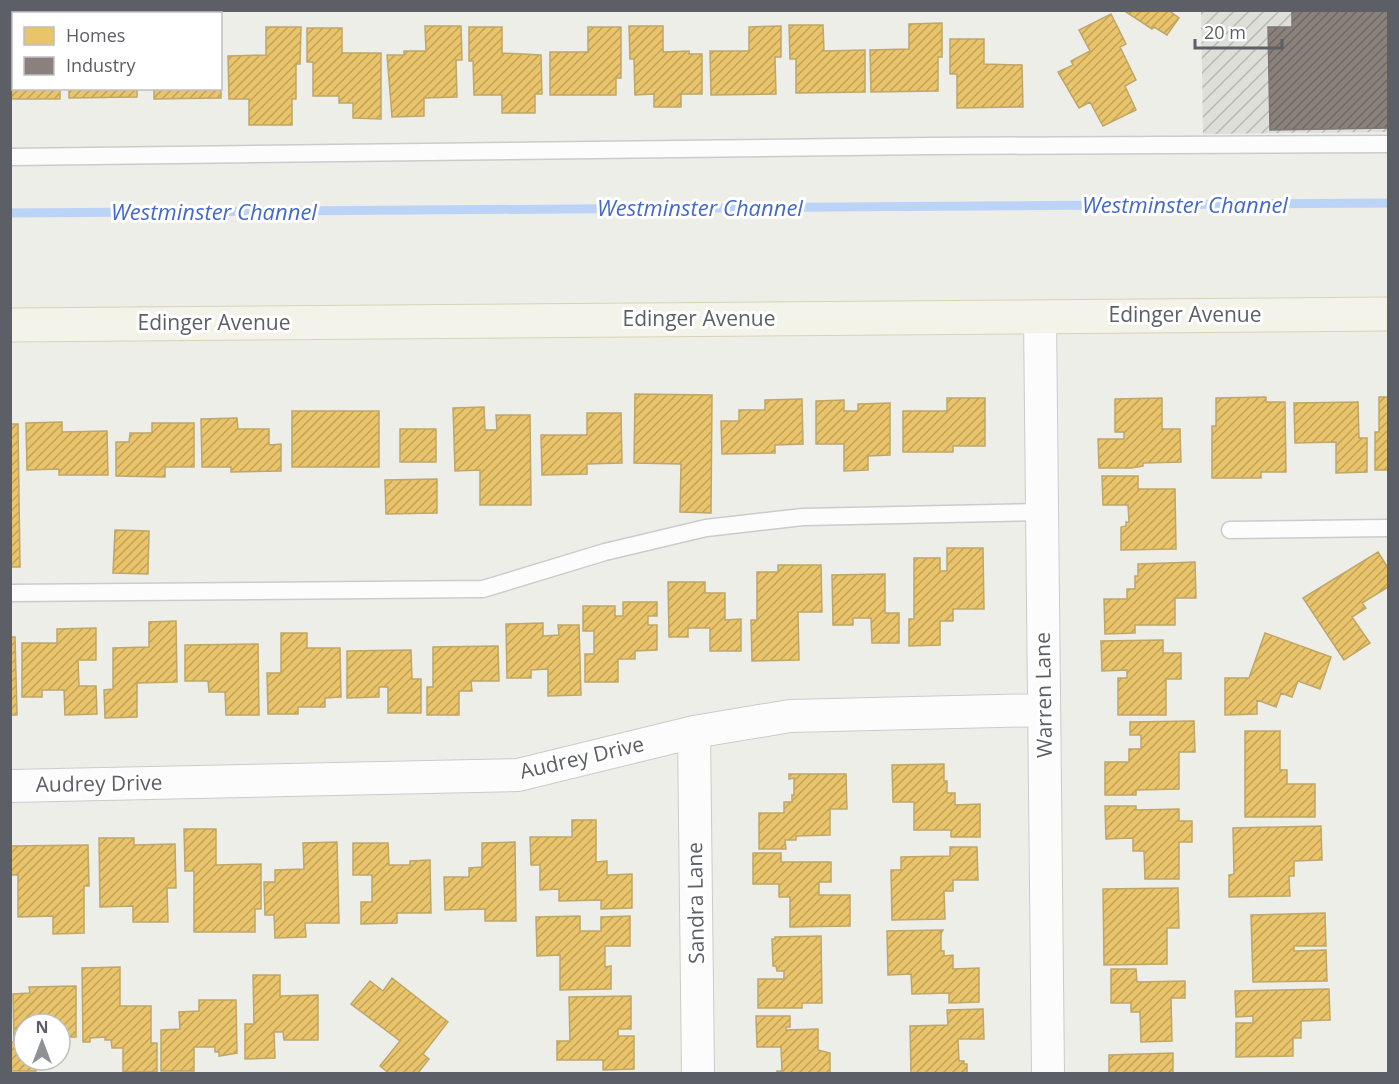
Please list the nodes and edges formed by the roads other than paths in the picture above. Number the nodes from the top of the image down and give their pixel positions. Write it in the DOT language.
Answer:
graph roads {
  1 [pos="1389,144"];
  2 [pos="10,157"];
  3 [pos="1389,314"];
  4 [pos="1040,316"];
  5 [pos="10,325"];
  6 [pos="1042,512"];
  7 [pos="1389,528"];
  8 [pos="1230,530"];
  9 [pos="10,593"];
  10 [pos="1044,710"];
  11 [pos="694,732"];
  12 [pos="10,786"];
  13 [pos="698,1074"];
  14 [pos="1048,1074"];
  1 -- 2 [label="lane"];
  3 -- 4 [label="main road, Edinger Avenue"];
  4 -- 5 [label="main road, Edinger Avenue"];
  4 -- 6 [label="street, Warren Lane"];
  6 -- 9 [label="lane"];
  6 -- 10 [label="street, Warren Lane"];
  7 -- 8 [label="lane"];
  10 -- 11 [label="street, Audrey Drive"];
  10 -- 14 [label="street, Warren Lane"];
  11 -- 12 [label="street, Audrey Drive"];
  11 -- 13 [label="street, Sandra Lane"];
}
